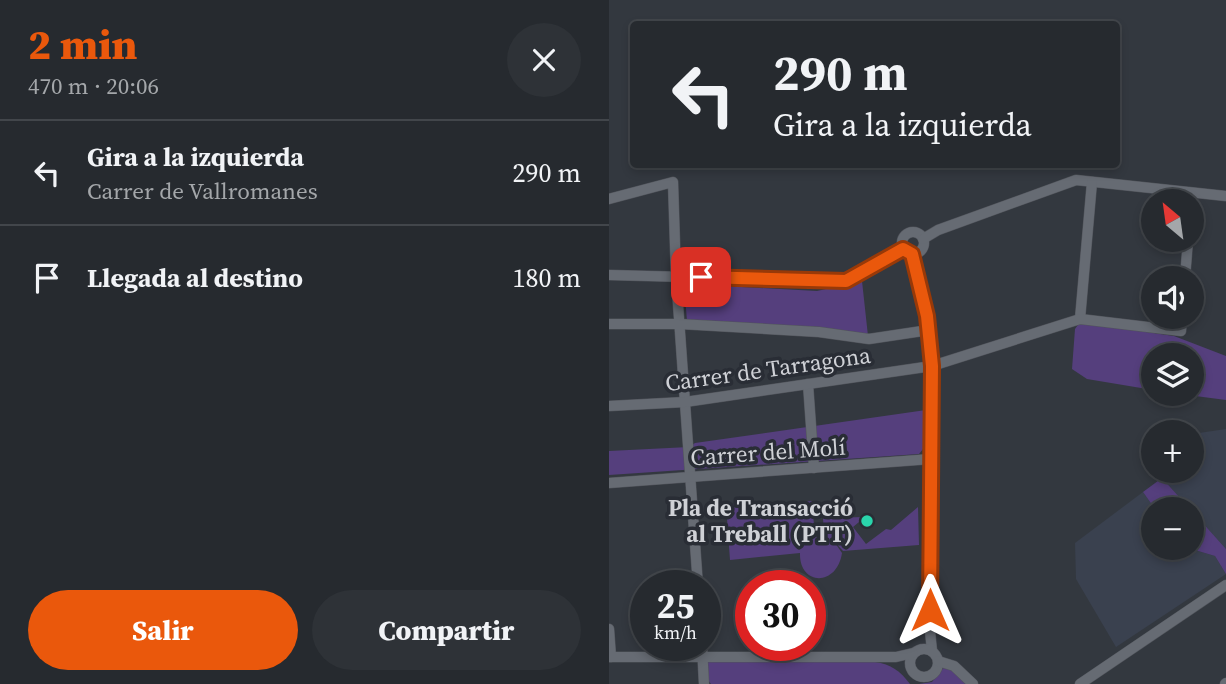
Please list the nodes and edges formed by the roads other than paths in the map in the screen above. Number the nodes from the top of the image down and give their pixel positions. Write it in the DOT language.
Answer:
graph roads {
  1 [pos="1092,182"];
  2 [pos="1141,189"];
  3 [pos="1226,196"];
  4 [pos="1204,197"];
  5 [pos="609,199"];
  6 [pos="923,239"];
  7 [pos="908,252"];
  8 [pos="609,275"];
  9 [pos="676,276"];
  10 [pos="1080,319"];
  11 [pos="609,324"];
  12 [pos="680,324"];
  13 [pos="1141,326"];
  14 [pos="1164,329"];
  15 [pos="1181,329"];
  16 [pos="929,330"];
  17 [pos="932,366"];
  18 [pos="808,384"];
  19 [pos="685,402"];
  20 [pos="609,406"];
  21 [pos="931,459"];
  22 [pos="814,468"];
  23 [pos="691,477"];
  24 [pos="609,483"];
  25 [pos="697,570"];
  26 [pos="1226,584"];
  27 [pos="609,629"];
  28 [pos="930,631"];
  29 [pos="916,651"];
  30 [pos="721,652"];
  31 [pos="630,656"];
  32 [pos="935,656"];
  33 [pos="610,657"];
  34 [pos="896,657"];
  35 [pos="703,661"];
  36 [pos="913,675"];
  37 [pos="704,684"];
  38 [pos="973,684"];
  39 [pos="1080,684"];
  1 -- 2 [label="street"];
  1 -- 6 [label="street"];
  1 -- 10 [label="street"];
  3 -- 4 [label="street"];
  5 -- 9 [label="street"];
  6 -- 7 [label="street"];
  6 -- 7 [label="street"];
  7 -- 9 [label="street"];
  7 -- 16 [label="street"];
  8 -- 9 [label="street"];
  9 -- 12 [label="street"];
  10 -- 13 [label="street"];
  10 -- 17 [label="street, Carrer de Tarragona"];
  11 -- 12 [label="street"];
  12 -- 16 [label="street"];
  12 -- 19 [label="street"];
  14 -- 15 [label="street"];
  16 -- 17 [label="street"];
  17 -- 18 [label="street, Carrer de Tarragona"];
  17 -- 21 [label="street"];
  18 -- 19 [label="street, Carrer de Tarragona"];
  18 -- 22 [label="street"];
  19 -- 20 [label="street, Carrer de Tarragona"];
  19 -- 23 [label="street"];
  21 -- 22 [label="street, Carrer del Molí"];
  21 -- 28 [label="street"];
  22 -- 23 [label="street, Carrer del Molí"];
  23 -- 24 [label="street, Carrer del Molí"];
  23 -- 25 [label="street"];
  26 -- 39 [label="street"];
  27 -- 33 [label="street"];
  28 -- 29 [label="street"];
  28 -- 32 [label="street"];
  29 -- 32 [label="street"];
  29 -- 34 [label="street"];
  29 -- 36 [label="street"];
  30 -- 34 [label="street"];
  31 -- 33 [label="street"];
  32 -- 36 [label="street"];
  32 -- 38 [label="street"];
  34 -- 36 [label="street"];
  35 -- 37 [label="street"];
}
